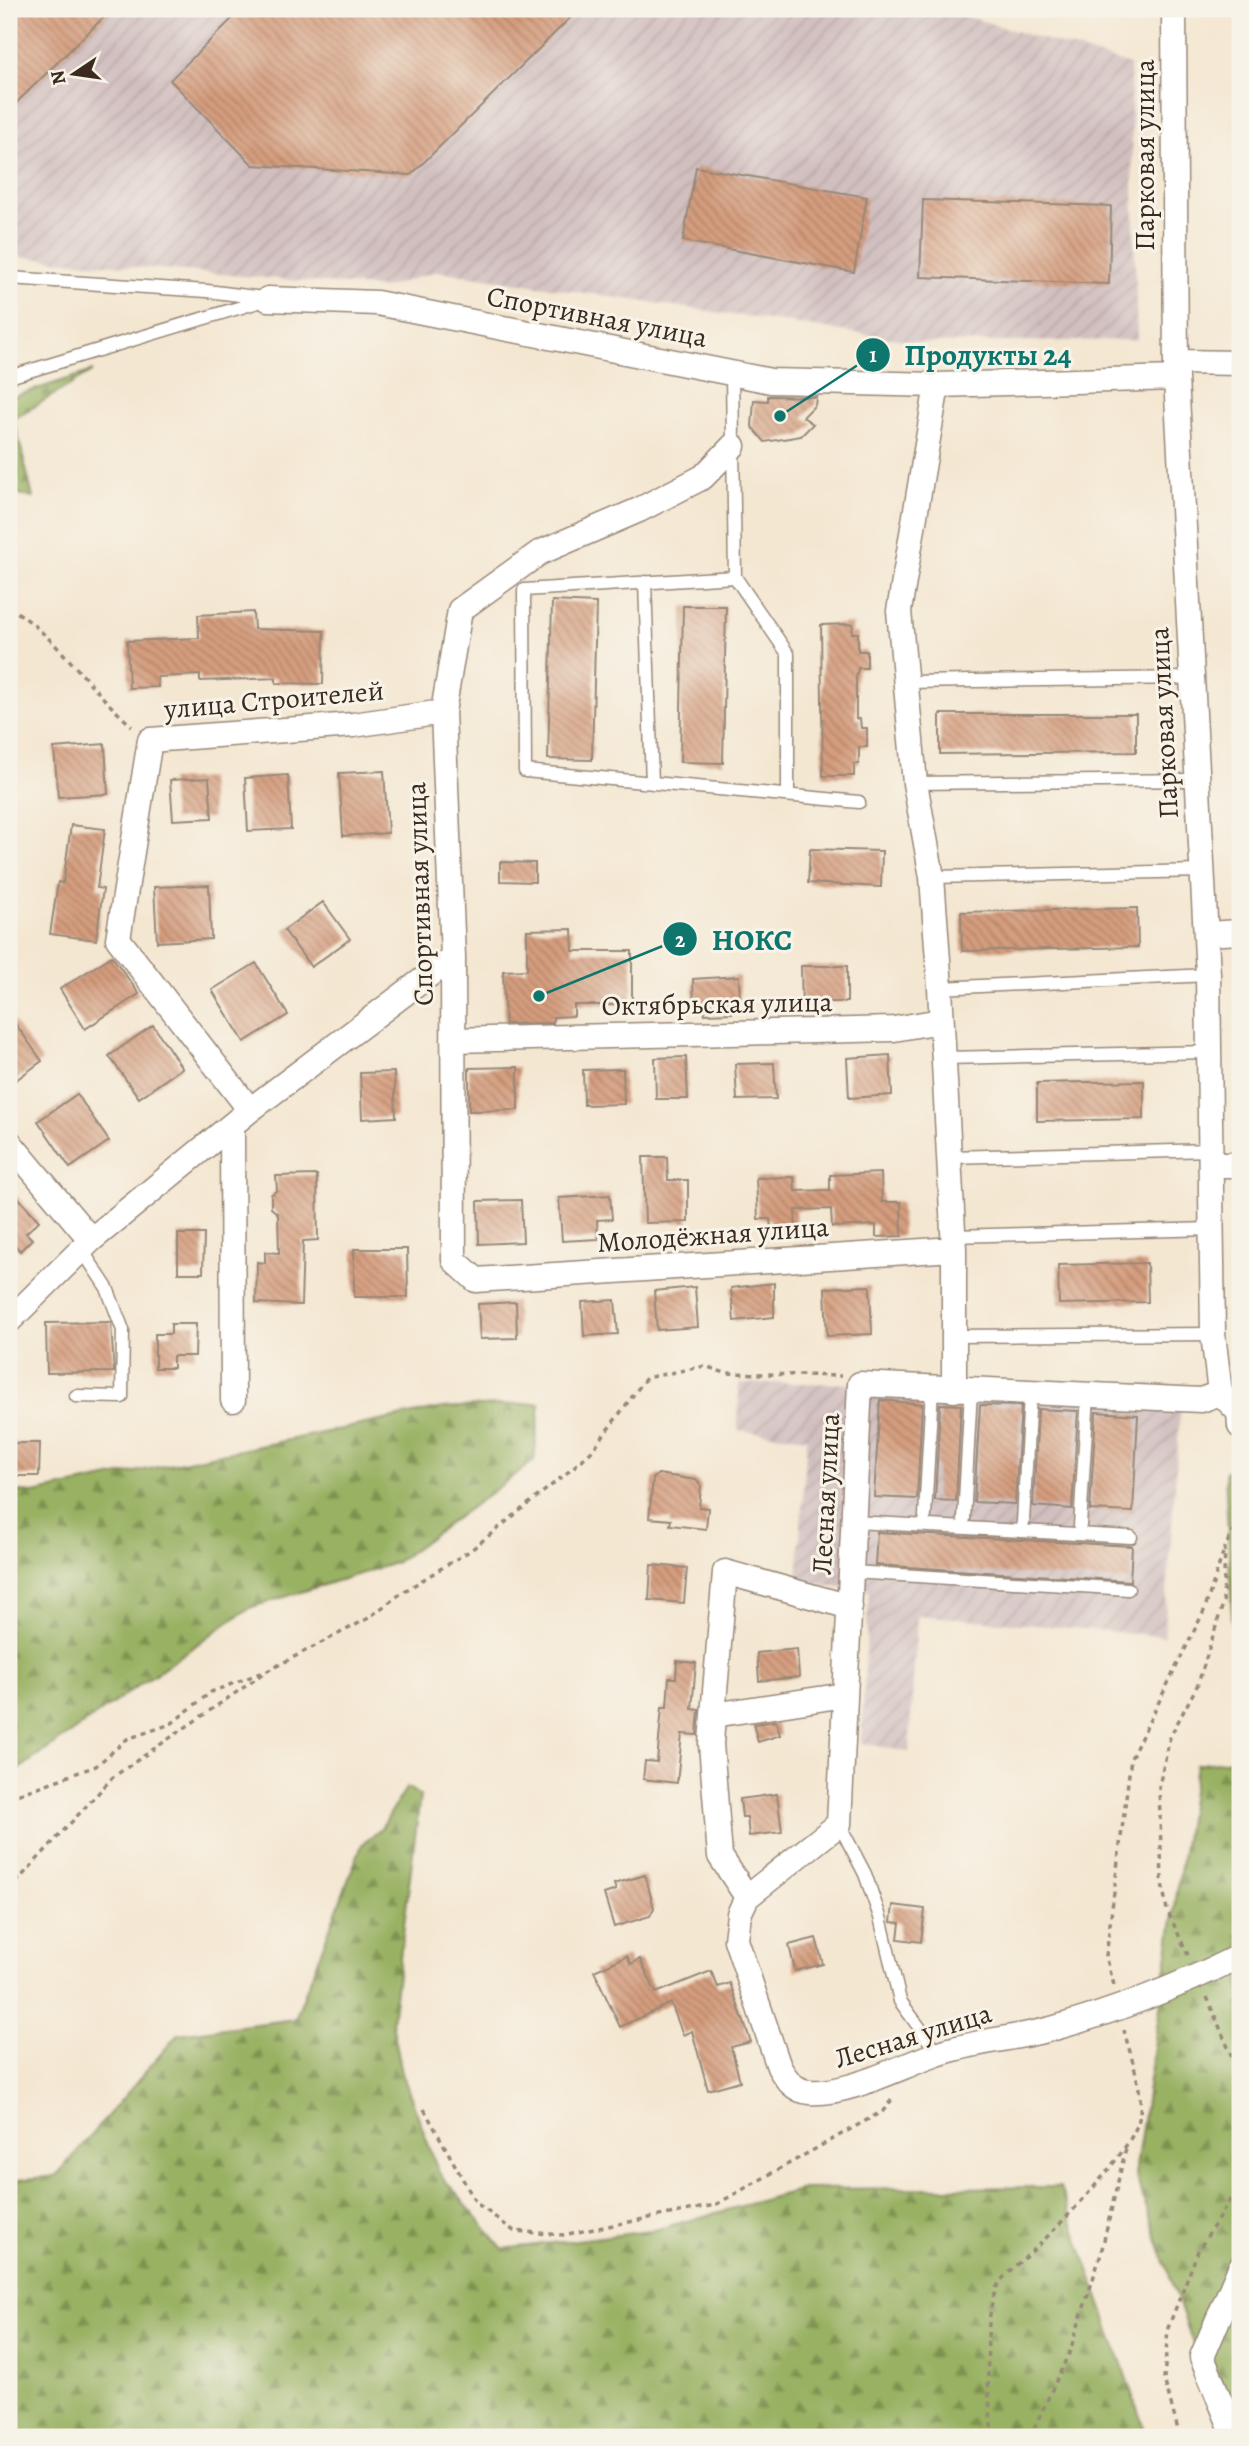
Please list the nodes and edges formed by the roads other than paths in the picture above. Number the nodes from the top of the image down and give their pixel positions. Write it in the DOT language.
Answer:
graph roads {
  1 [pos="1174,9"];
  2 [pos="9,278"];
  3 [pos="268,299"];
  4 [pos="1240,363"];
  5 [pos="1176,370"];
  6 [pos="732,374"];
  7 [pos="9,377"];
  8 [pos="937,385"];
  9 [pos="733,446"];
  10 [pos="735,577"];
  11 [pos="645,582"];
  12 [pos="1190,678"];
  13 [pos="906,682"];
  14 [pos="443,712"];
  15 [pos="1197,780"];
  16 [pos="652,783"];
  17 [pos="915,783"];
  18 [pos="789,795"];
  19 [pos="859,802"];
  20 [pos="1203,871"];
  21 [pos="932,877"];
  22 [pos="1240,932"];
  23 [pos="1206,934"];
  24 [pos="453,957"];
  25 [pos="1208,975"];
  26 [pos="940,988"];
  27 [pos="940,1021"];
  28 [pos="453,1040"];
  29 [pos="1210,1052"];
  30 [pos="943,1058"];
  31 [pos="241,1117"];
  32 [pos="9,1142"];
  33 [pos="949,1157"];
  34 [pos="1211,1157"];
  35 [pos="1240,1165"];
  36 [pos="1212,1229"];
  37 [pos="954,1242"];
  38 [pos="86,1245"];
  39 [pos="476,1280"];
  40 [pos="9,1321"];
  41 [pos="1213,1334"];
  42 [pos="956,1336"];
  43 [pos="952,1389"];
  44 [pos="1030,1393"];
  45 [pos="1220,1393"];
  46 [pos="75,1396"];
  47 [pos="1087,1396"];
  48 [pos="233,1400"];
  49 [pos="1240,1415"];
  50 [pos="925,1516"];
  51 [pos="964,1519"];
  52 [pos="855,1522"];
  53 [pos="1023,1522"];
  54 [pos="1080,1526"];
  55 [pos="1131,1537"];
  56 [pos="852,1572"];
  57 [pos="1128,1589"];
  58 [pos="850,1606"];
  59 [pos="845,1695"];
  60 [pos="713,1715"];
  61 [pos="839,1824"];
  62 [pos="747,1897"];
  63 [pos="1240,1956"];
  64 [pos="938,2053"];
  65 [pos="1240,2268"];
  66 [pos="1235,2437"];
  1 -- 5 [label="street, Парковая улица"];
  2 -- 3 [label="lane, Спортивная улица"];
  3 -- 6 [label="street, Спортивная улица"];
  3 -- 7 [label="lane"];
  4 -- 5 [label="street, Спортивная улица"];
  5 -- 8 [label="street, Спортивная улица"];
  5 -- 12 [label="street, Парковая улица"];
  6 -- 8 [label="street, Спортивная улица"];
  6 -- 9 [label="lane"];
  8 -- 13 [label="street"];
  9 -- 10 [label="lane"];
  9 -- 14 [label="street, Спортивная улица"];
  10 -- 11 [label="lane"];
  10 -- 18 [label="lane"];
  11 -- 16 [label="lane"];
  11 -- 16 [label="lane"];
  12 -- 13 [label="lane"];
  12 -- 15 [label="street, Парковая улица"];
  13 -- 17 [label="street"];
  14 -- 24 [label="street, Спортивная улица"];
  14 -- 31 [label="street, улица Строителей"];
  15 -- 17 [label="lane"];
  15 -- 20 [label="street, Парковая улица"];
  16 -- 18 [label="lane"];
  17 -- 21 [label="street"];
  18 -- 19 [label="lane"];
  20 -- 21 [label="lane"];
  20 -- 23 [label="street, Парковая улица"];
  21 -- 26 [label="street"];
  22 -- 23 [label="street"];
  23 -- 25 [label="street, Парковая улица"];
  24 -- 28 [label="street, Спортивная улица"];
  24 -- 31 [label="street"];
  25 -- 26 [label="lane"];
  25 -- 29 [label="street, Парковая улица"];
  26 -- 27 [label="street"];
  27 -- 28 [label="street, Октябрьская улица"];
  27 -- 30 [label="street"];
  28 -- 39 [label="street, Спортивная улица"];
  29 -- 30 [label="lane"];
  29 -- 34 [label="street, Парковая улица"];
  30 -- 33 [label="street"];
  31 -- 38 [label="street"];
  31 -- 48 [label="street"];
  32 -- 38 [label="street"];
  33 -- 34 [label="lane"];
  33 -- 37 [label="street"];
  34 -- 35 [label="street"];
  34 -- 36 [label="street, Парковая улица"];
  36 -- 37 [label="lane"];
  36 -- 41 [label="street, Парковая улица"];
  37 -- 39 [label="street, Молодёжная улица"];
  37 -- 42 [label="street"];
  38 -- 40 [label="street"];
  38 -- 46 [label="lane"];
  41 -- 42 [label="lane"];
  41 -- 45 [label="street, Парковая улица"];
  42 -- 43 [label="street"];
  43 -- 44 [label="street"];
  43 -- 50 [label="lane"];
  43 -- 51 [label="lane"];
  43 -- 52 [label="street, Лесная улица"];
  44 -- 47 [label="street"];
  44 -- 53 [label="lane"];
  45 -- 47 [label="street"];
  45 -- 49 [label="street"];
  47 -- 54 [label="lane"];
  52 -- 55 [label="lane"];
  52 -- 56 [label="street, Лесная улица"];
  56 -- 57 [label="lane"];
  56 -- 58 [label="street, Лесная улица"];
  58 -- 59 [label="street, Лесная улица"];
  58 -- 60 [label="street, Лесная улица"];
  59 -- 60 [label="street"];
  59 -- 61 [label="street, Лесная улица"];
  60 -- 62 [label="street, Лесная улица"];
  61 -- 62 [label="street"];
  61 -- 64 [label="lane"];
  62 -- 64 [label="street, Лесная улица"];
  63 -- 64 [label="street, Лесная улица"];
  65 -- 66 [label="street"];
}
